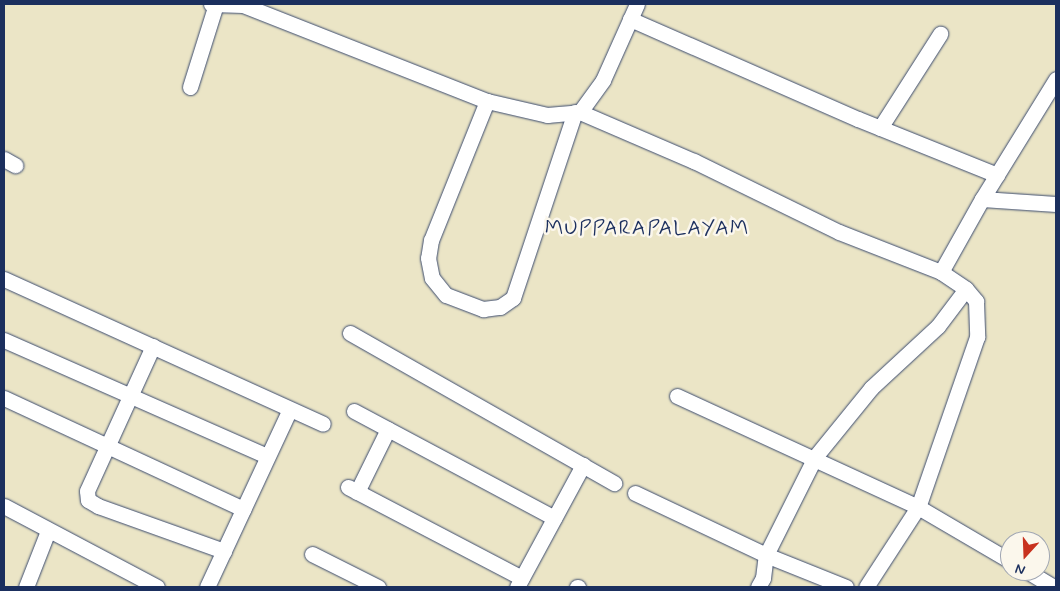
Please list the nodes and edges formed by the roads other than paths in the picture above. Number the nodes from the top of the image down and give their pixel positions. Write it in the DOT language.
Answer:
graph roads {
  1 [pos="211,4"];
  2 [pos="216,4"];
  3 [pos="637,4"];
  4 [pos="630,19"];
  5 [pos="940,34"];
  6 [pos="1056,79"];
  7 [pos="190,87"];
  8 [pos="487,101"];
  9 [pos="578,112"];
  10 [pos="880,128"];
  11 [pos="997,175"];
  12 [pos="982,199"];
  13 [pos="1056,204"];
  14 [pos="941,272"];
  15 [pos="4,278"];
  16 [pos="966,289"];
  17 [pos="350,333"];
  18 [pos="4,340"];
  19 [pos="153,346"];
  20 [pos="130,396"];
  21 [pos="677,396"];
  22 [pos="4,398"];
  23 [pos="290,409"];
  24 [pos="354,411"];
  25 [pos="323,424"];
  26 [pos="388,429"];
  27 [pos="107,446"];
  28 [pos="267,456"];
  29 [pos="815,458"];
  30 [pos="582,465"];
  31 [pos="614,483"];
  32 [pos="635,493"];
  33 [pos="4,506"];
  34 [pos="918,507"];
  35 [pos="243,509"];
  36 [pos="554,518"];
  37 [pos="48,531"];
  38 [pos="224,550"];
  39 [pos="312,554"];
  40 [pos="766,554"];
  41 [pos="1000,555"];
  42 [pos="520,582"];
  43 [pos="26,587"];
  44 [pos="157,587"];
  45 [pos="207,587"];
  46 [pos="378,587"];
  47 [pos="758,587"];
  48 [pos="846,587"];
  49 [pos="866,587"];
  1 -- 2 [label="street"];
  2 -- 7 [label="street"];
  2 -- 8 [label="street"];
  3 -- 4 [label="street"];
  4 -- 9 [label="street"];
  4 -- 10 [label="street"];
  5 -- 10 [label="street"];
  6 -- 11 [label="street"];
  8 -- 9 [label="street"];
  8 -- 9 [label="street"];
  9 -- 14 [label="street"];
  10 -- 11 [label="street"];
  11 -- 12 [label="street"];
  12 -- 13 [label="street"];
  12 -- 14 [label="street"];
  14 -- 16 [label="street"];
  15 -- 19 [label="street"];
  16 -- 29 [label="street"];
  16 -- 34 [label="street"];
  17 -- 30 [label="street"];
  18 -- 20 [label="street"];
  19 -- 20 [label="street"];
  19 -- 23 [label="street"];
  20 -- 27 [label="street"];
  20 -- 28 [label="street"];
  21 -- 29 [label="street"];
  22 -- 27 [label="street"];
  23 -- 25 [label="street"];
  23 -- 28 [label="street"];
  24 -- 26 [label="street"];
  26 -- 36 [label="street"];
  26 -- 42 [label="street"];
  27 -- 35 [label="street"];
  27 -- 38 [label="street"];
  28 -- 35 [label="street"];
  29 -- 34 [label="street"];
  29 -- 40 [label="street"];
  30 -- 31 [label="street"];
  30 -- 36 [label="street"];
  32 -- 40 [label="street"];
  33 -- 37 [label="street"];
  34 -- 41 [label="street"];
  34 -- 49 [label="street"];
  35 -- 38 [label="street"];
  36 -- 42 [label="street"];
  37 -- 43 [label="street"];
  37 -- 44 [label="street"];
  38 -- 45 [label="street"];
  39 -- 46 [label="street"];
  40 -- 47 [label="street"];
  40 -- 48 [label="street"];
}
